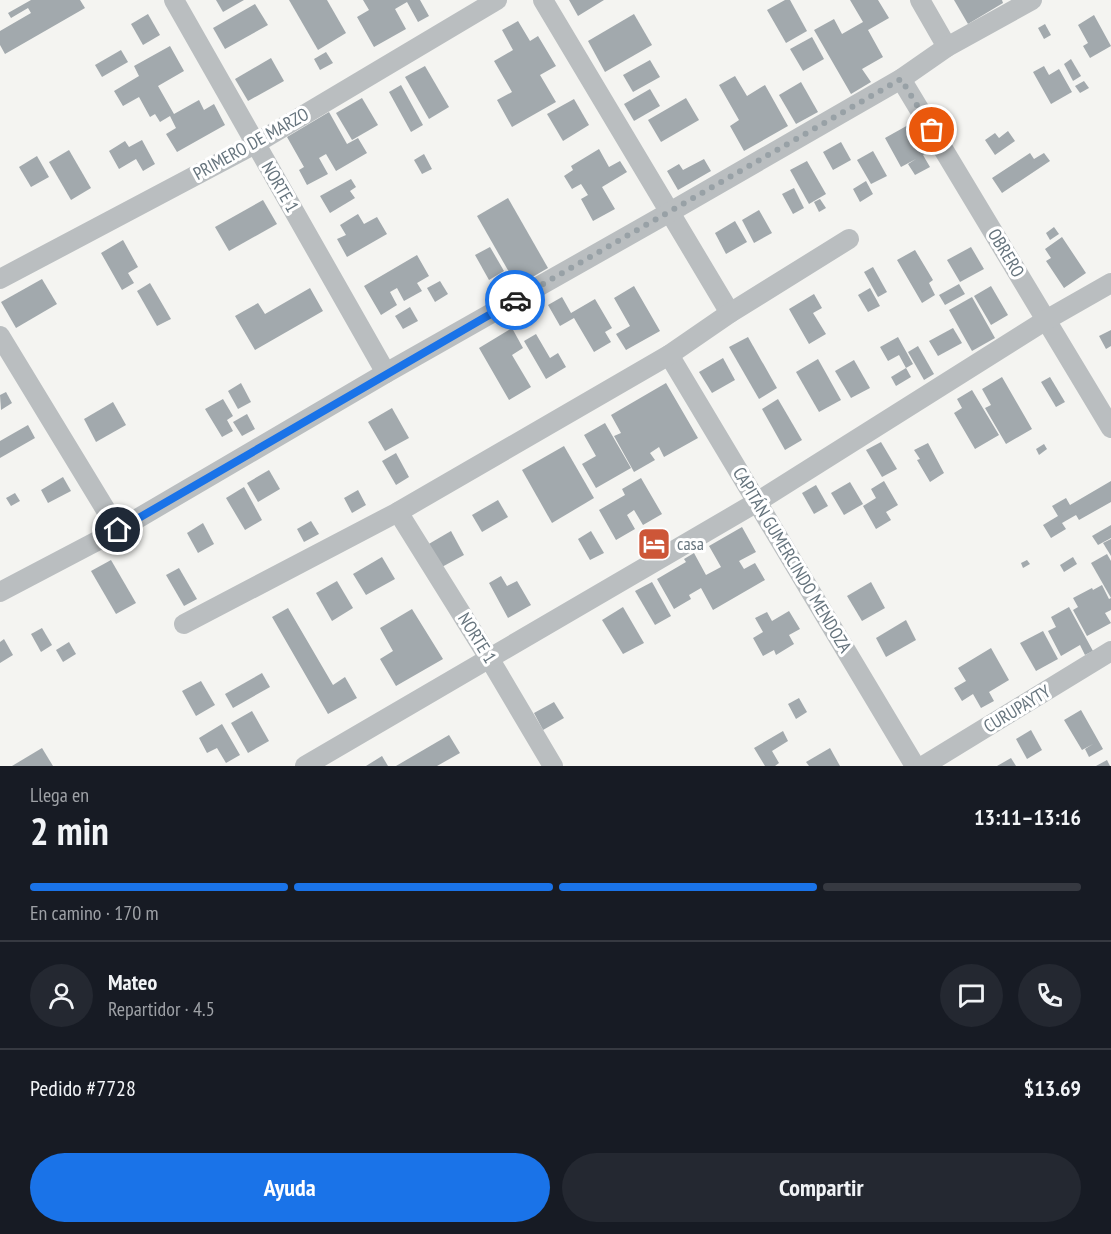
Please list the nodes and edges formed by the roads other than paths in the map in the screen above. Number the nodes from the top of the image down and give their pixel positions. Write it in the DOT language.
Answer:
graph roads {
  1 [pos="174,0"];
  2 [pos="497,0"];
  3 [pos="543,0"];
  4 [pos="920,0"];
  5 [pos="1032,0"];
  6 [pos="947,47"];
  7 [pos="901,79"];
  8 [pos="255,144"];
  9 [pos="670,212"];
  10 [pos="849,239"];
  11 [pos="0,279"];
  12 [pos="1111,284"];
  13 [pos="730,313"];
  14 [pos="1046,321"];
  15 [pos="0,336"];
  16 [pos="669,355"];
  17 [pos="386,373"];
  18 [pos="1111,428"];
  19 [pos="757,502"];
  20 [pos="398,512"];
  21 [pos="118,530"];
  22 [pos="0,592"];
  23 [pos="184,624"];
  24 [pos="1111,651"];
  25 [pos="489,658"];
  26 [pos="305,766"];
  27 [pos="553,766"];
  28 [pos="915,766"];
  29 [pos="923,766"];
  1 -- 8 [label="street, NORTE 1"];
  2 -- 8 [label="street, PRIMERO DE MARZO"];
  3 -- 9 [label="street"];
  4 -- 6 [label="street"];
  5 -- 6 [label="street"];
  6 -- 7 [label="street"];
  7 -- 9 [label="street"];
  7 -- 14 [label="street, OBRERO"];
  8 -- 11 [label="street, PRIMERO DE MARZO"];
  8 -- 17 [label="street, NORTE 1"];
  9 -- 13 [label="street"];
  9 -- 17 [label="street"];
  10 -- 13 [label="street"];
  12 -- 14 [label="street"];
  13 -- 16 [label="street"];
  14 -- 18 [label="street, OBRERO"];
  14 -- 19 [label="street"];
  15 -- 21 [label="street"];
  16 -- 19 [label="street, CAPITÁN GUMERCINDO MENDOZA"];
  16 -- 20 [label="street"];
  17 -- 21 [label="street"];
  19 -- 25 [label="street"];
  19 -- 28 [label="street, CAPITÁN GUMERCINDO MENDOZA"];
  20 -- 23 [label="street"];
  20 -- 25 [label="street, NORTE 1"];
  21 -- 22 [label="street"];
  24 -- 29 [label="street, CURUPAYTY"];
  25 -- 26 [label="street"];
  25 -- 27 [label="street, NORTE 1"];
}
